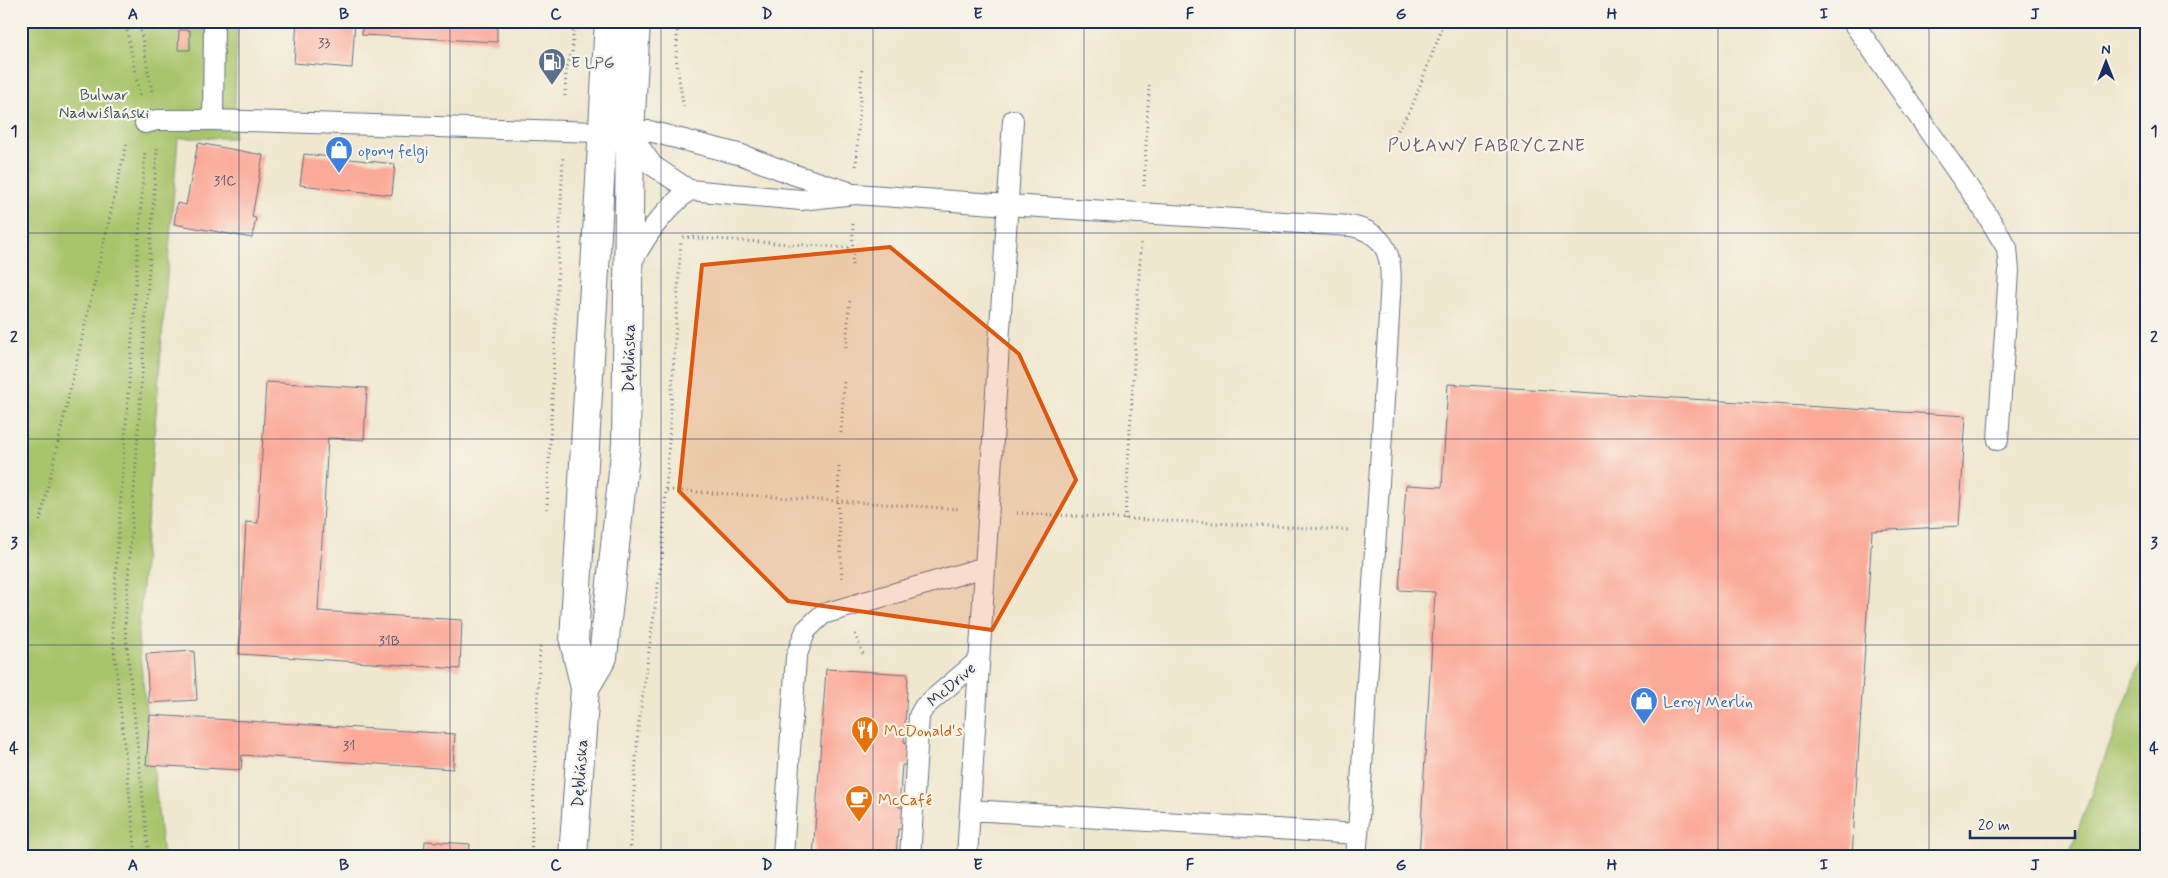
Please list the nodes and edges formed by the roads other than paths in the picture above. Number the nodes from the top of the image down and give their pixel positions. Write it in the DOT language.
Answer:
graph roads {
  1 [pos="214,21"];
  2 [pos="609,21"];
  3 [pos="636,21"];
  4 [pos="1852,21"];
  5 [pos="213,120"];
  6 [pos="1013,120"];
  7 [pos="151,121"];
  8 [pos="603,131"];
  9 [pos="630,133"];
  10 [pos="855,184"];
  11 [pos="689,190"];
  12 [pos="1008,205"];
  13 [pos="630,264"];
  14 [pos="1998,440"];
  15 [pos="985,567"];
  16 [pos="979,660"];
  17 [pos="585,688"];
  18 [pos="970,810"];
  19 [pos="1358,834"];
  20 [pos="573,857"];
  21 [pos="783,857"];
  22 [pos="910,857"];
  23 [pos="967,857"];
  24 [pos="1356,857"];
  1 -- 5 [label="lane"];
  2 -- 8 [label="main road, Dęblińska"];
  3 -- 9 [label="main road, Dęblińska"];
  4 -- 14 [label="lane"];
  5 -- 7 [label="lane"];
  5 -- 8 [label="lane"];
  6 -- 12 [label="lane"];
  8 -- 9 [label="lane"];
  8 -- 17 [label="main road, Dęblińska"];
  9 -- 10 [label="lane"];
  9 -- 11 [label="lane"];
  9 -- 13 [label="main road, Dęblińska"];
  10 -- 11 [label="lane"];
  10 -- 12 [label="lane"];
  11 -- 13 [label="lane"];
  12 -- 15 [label="lane"];
  12 -- 19 [label="lane"];
  13 -- 17 [label="main road, Dęblińska"];
  15 -- 16 [label="lane"];
  15 -- 21 [label="lane"];
  16 -- 18 [label="lane"];
  16 -- 22 [label="lane, McDrive"];
  17 -- 20 [label="main road, Dęblińska"];
  18 -- 19 [label="lane"];
  18 -- 23 [label="lane"];
  19 -- 24 [label="lane"];
}
